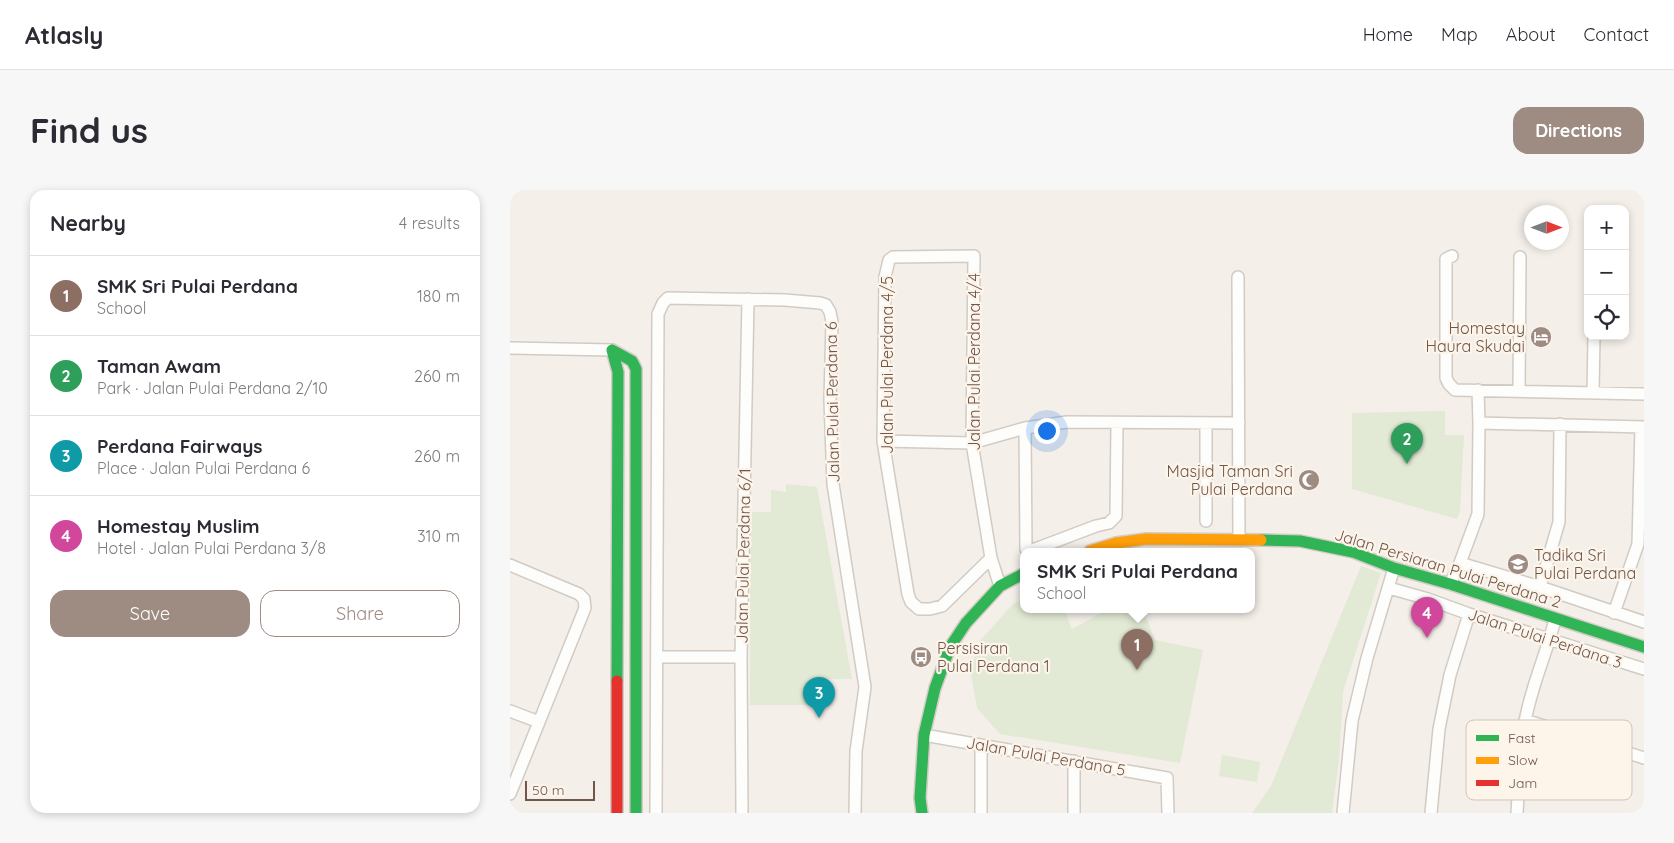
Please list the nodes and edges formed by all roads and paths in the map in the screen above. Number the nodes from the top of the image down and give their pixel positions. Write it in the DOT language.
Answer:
graph roads {
  1 [pos="974,256"];
  2 [pos="1452,256"];
  3 [pos="1520,257"];
  4 [pos="1238,277"];
  5 [pos="748,299"];
  6 [pos="1594,340"];
  7 [pos="510,348"];
  8 [pos="612,350"];
  9 [pos="1478,390"];
  10 [pos="1519,391"];
  11 [pos="1593,393"];
  12 [pos="1644,394"];
  13 [pos="1206,423"];
  14 [pos="1239,423"];
  15 [pos="1479,423"];
  16 [pos="1117,424"];
  17 [pos="1560,424"];
  18 [pos="1642,427"];
  19 [pos="1025,428"];
  20 [pos="883,441"];
  21 [pos="972,443"];
  22 [pos="1206,522"];
  23 [pos="1240,539"];
  24 [pos="1026,548"];
  25 [pos="1035,548"];
  26 [pos="1100,548"];
  27 [pos="991,558"];
  28 [pos="1460,563"];
  29 [pos="510,565"];
  30 [pos="1394,568"];
  31 [pos="1020,576"];
  32 [pos="1450,584"];
  33 [pos="1000,586"];
  34 [pos="1540,587"];
  35 [pos="1389,588"];
  36 [pos="1614,613"];
  37 [pos="1469,614"];
  38 [pos="1554,618"];
  39 [pos="1644,622"];
  40 [pos="1550,640"];
  41 [pos="1644,647"];
  42 [pos="741,656"];
  43 [pos="657,658"];
  44 [pos="1644,669"];
  45 [pos="510,711"];
  46 [pos="1525,720"];
  47 [pos="539,722"];
  48 [pos="924,735"];
  49 [pos="981,745"];
  50 [pos="1632,754"];
  51 [pos="1644,758"];
  52 [pos="1074,761"];
  53 [pos="510,794"];
  54 [pos="1518,800"];
  55 [pos="617,813"];
  56 [pos="636,813"];
  57 [pos="656,813"];
  58 [pos="742,813"];
  59 [pos="854,813"];
  60 [pos="922,813"];
  61 [pos="981,813"];
  62 [pos="1074,813"];
  63 [pos="1168,813"];
  64 [pos="1343,813"];
  65 [pos="1431,813"];
  66 [pos="1517,813"];
  1 -- 20 [label="street, Jalan Pulai Perdana 4/5"];
  1 -- 21 [label="street, Jalan Pulai Perdana 4/4"];
  2 -- 9 [label="street"];
  3 -- 10 [label="street"];
  4 -- 14 [label="street"];
  5 -- 42 [label="street, Jalan Pulai Perdana 6/1"];
  5 -- 43 [label="street, Jalan Pulai Perdana 6"];
  5 -- 59 [label="street, Jalan Pulai Perdana 6"];
  6 -- 11 [label="street"];
  7 -- 8 [label="street"];
  8 -- 55 [label="street"];
  8 -- 56 [label="street"];
  9 -- 10 [label="street"];
  9 -- 15 [label="street"];
  10 -- 11 [label="street"];
  11 -- 12 [label="street"];
  13 -- 14 [label="street"];
  13 -- 16 [label="street"];
  13 -- 22 [label="street"];
  14 -- 23 [label="street"];
  15 -- 17 [label="street"];
  15 -- 28 [label="street"];
  16 -- 19 [label="street"];
  16 -- 25 [label="street"];
  17 -- 18 [label="street"];
  17 -- 34 [label="street"];
  18 -- 36 [label="street"];
  19 -- 21 [label="street"];
  19 -- 24 [label="street"];
  20 -- 21 [label="street"];
  20 -- 27 [label="street, Jalan Pulai Perdana 4/5"];
  21 -- 27 [label="street, Jalan Pulai Perdana 4/4"];
  23 -- 26 [label="street, Jalan Persiaran Pulai Perdana 2"];
  23 -- 30 [label="street, Jalan Persiaran Pulai Perdana 2"];
  27 -- 33 [label="street, Jalan Pulai Perdana 4/4"];
  28 -- 32 [label="street"];
  28 -- 34 [label="street"];
  29 -- 47 [label="street"];
  30 -- 32 [label="street, Jalan Persiaran Pulai Perdana 2"];
  30 -- 35 [label="street"];
  31 -- 33 [label="street"];
  32 -- 38 [label="street, Jalan Persiaran Pulai Perdana 2"];
  33 -- 48 [label="street"];
  34 -- 36 [label="street"];
  35 -- 37 [label="street, Jalan Pulai Perdana 3"];
  35 -- 64 [label="street"];
  36 -- 39 [label="street"];
  37 -- 40 [label="street, Jalan Pulai Perdana 3"];
  37 -- 65 [label="street"];
  38 -- 40 [label="street"];
  38 -- 41 [label="street, Jalan Persiaran Pulai Perdana 2"];
  40 -- 44 [label="street, Jalan Pulai Perdana 3"];
  40 -- 46 [label="street"];
  42 -- 43 [label="street"];
  42 -- 58 [label="street, Jalan Pulai Perdana 6/1"];
  43 -- 57 [label="street, Jalan Pulai Perdana 6"];
  45 -- 47 [label="street"];
  47 -- 53 [label="street"];
  48 -- 49 [label="street, Jalan Pulai Perdana 5"];
  48 -- 60 [label="street"];
  49 -- 52 [label="street, Jalan Pulai Perdana 5"];
  49 -- 61 [label="street"];
  50 -- 51 [label="street"];
  52 -- 62 [label="street"];
  52 -- 63 [label="street, Jalan Pulai Perdana 5"];
  54 -- 66 [label="street"];
}
